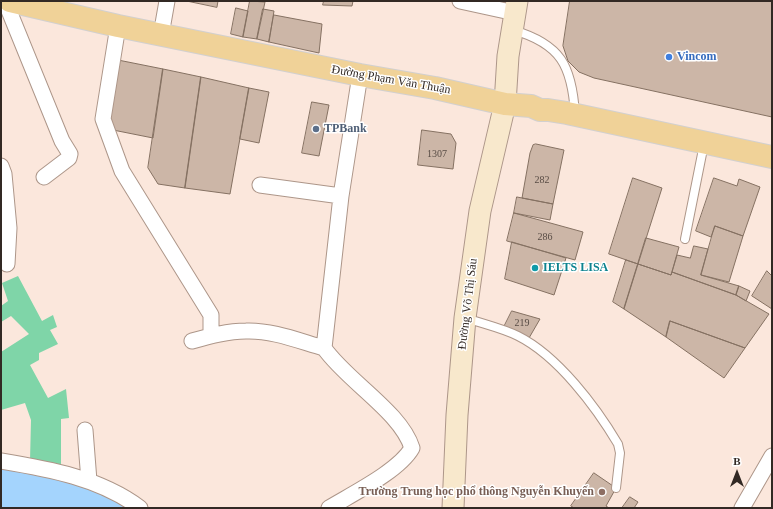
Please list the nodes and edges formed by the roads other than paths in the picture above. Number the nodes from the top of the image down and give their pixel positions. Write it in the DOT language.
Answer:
graph roads {
  1 [pos="167,1"];
  2 [pos="460,1"];
  3 [pos="15,2"];
  4 [pos="515,15"];
  5 [pos="118,26"];
  6 [pos="161,35"];
  7 [pos="360,75"];
  8 [pos="505,104"];
  9 [pos="575,115"];
  10 [pos="704,144"];
  11 [pos="772,157"];
  12 [pos="1,166"];
  13 [pos="44,177"];
  14 [pos="260,185"];
  15 [pos="341,196"];
  16 [pos="685,239"];
  17 [pos="7,264"];
  18 [pos="466,318"];
  19 [pos="211,336"];
  20 [pos="192,341"];
  21 [pos="324,348"];
  22 [pos="85,430"];
  23 [pos="772,456"];
  24 [pos="1,461"];
  25 [pos="89,481"];
  26 [pos="616,488"];
  27 [pos="140,508"];
  28 [pos="329,508"];
  29 [pos="453,508"];
  30 [pos="742,508"];
  1 -- 6 [label="street"];
  2 -- 4 [label="street"];
  3 -- 5 [label="main road, Đường Phạm Văn Thuận"];
  3 -- 13 [label="street"];
  4 -- 8 [label="main road, Đường Võ Thị Sáu"];
  4 -- 9 [label="lane"];
  5 -- 6 [label="main road, Đường Phạm Văn Thuận"];
  5 -- 19 [label="street"];
  6 -- 7 [label="main road, Đường Phạm Văn Thuận"];
  7 -- 8 [label="main road, Đường Phạm Văn Thuận"];
  7 -- 15 [label="street"];
  8 -- 9 [label="main road, Đường Phạm Văn Thuận"];
  8 -- 18 [label="main road, Đường Võ Thị Sáu"];
  9 -- 10 [label="main road, Đường Phạm Văn Thuận"];
  10 -- 11 [label="main road, Đường Phạm Văn Thuận"];
  10 -- 16 [label="lane"];
  12 -- 17 [label="street"];
  14 -- 15 [label="street"];
  15 -- 21 [label="street"];
  18 -- 26 [label="lane"];
  18 -- 29 [label="main road, Đường Võ Thị Sáu"];
  19 -- 20 [label="street"];
  19 -- 21 [label="street"];
  21 -- 28 [label="street"];
  22 -- 25 [label="street"];
  23 -- 30 [label="street"];
  24 -- 25 [label="street"];
  25 -- 27 [label="street"];
}
